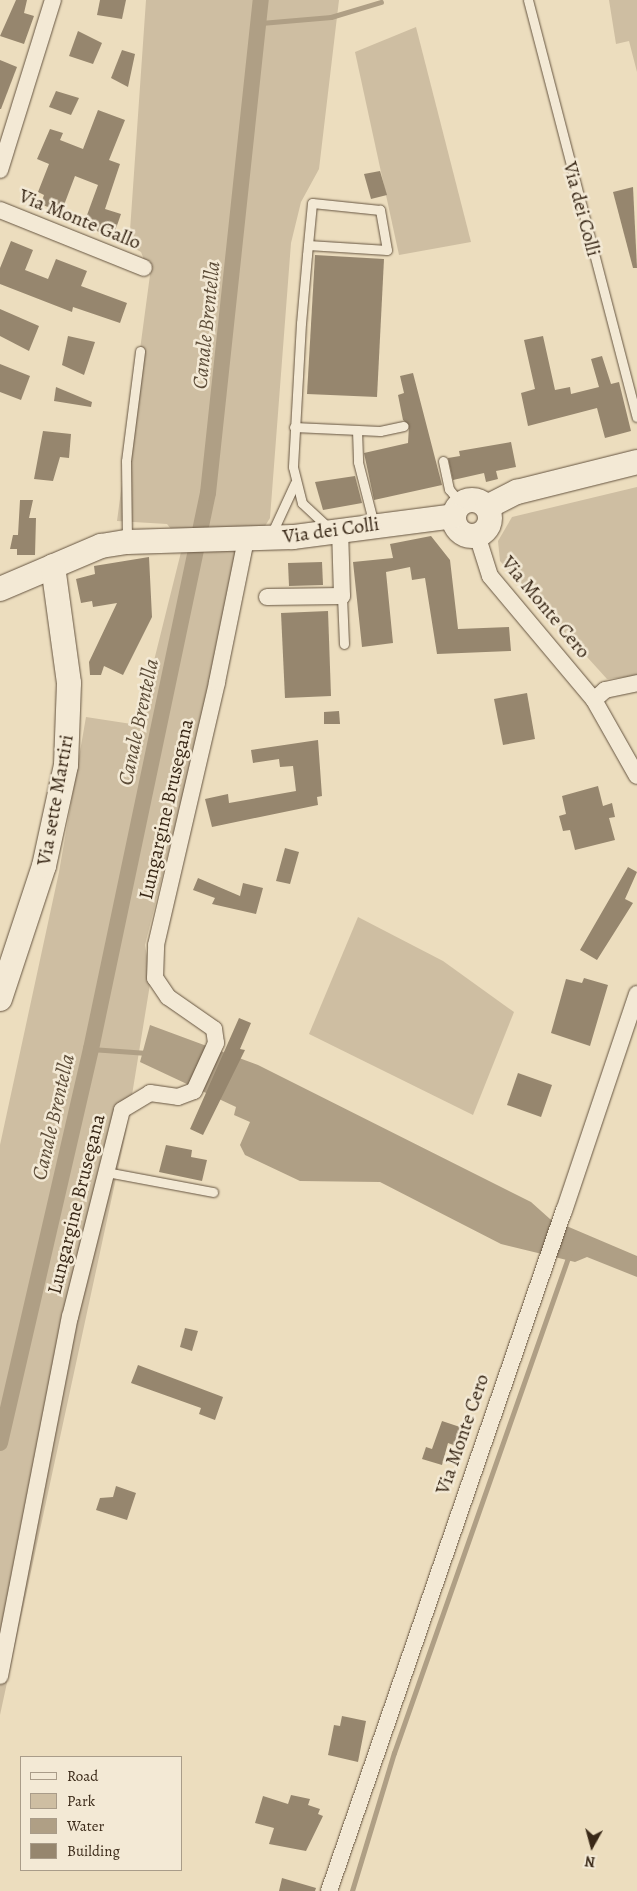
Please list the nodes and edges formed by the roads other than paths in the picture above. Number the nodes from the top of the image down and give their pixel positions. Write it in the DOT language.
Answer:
graph roads {
  1 [pos="53,0"];
  2 [pos="528,0"];
  3 [pos="0,170"];
  4 [pos="0,210"];
  5 [pos="308,245"];
  6 [pos="144,268"];
  7 [pos="140,351"];
  8 [pos="637,417"];
  9 [pos="403,426"];
  10 [pos="294,428"];
  11 [pos="357,430"];
  12 [pos="443,461"];
  13 [pos="637,462"];
  14 [pos="295,483"];
  15 [pos="487,507"];
  16 [pos="458,510"];
  17 [pos="374,525"];
  18 [pos="338,531"];
  19 [pos="477,535"];
  20 [pos="269,538"];
  21 [pos="241,539"];
  22 [pos="131,541"];
  23 [pos="53,566"];
  24 [pos="0,590"];
  25 [pos="342,596"];
  26 [pos="266,597"];
  27 [pos="344,644"];
  28 [pos="637,683"];
  29 [pos="594,700"];
  30 [pos="637,776"];
  31 [pos="637,994"];
  32 [pos="0,999"];
  33 [pos="106,1172"];
  34 [pos="214,1192"];
  35 [pos="0,1676"];
  36 [pos="329,1891"];
  1 -- 3 [label="street, Via Monte Gallo"];
  2 -- 8 [label="lane, Via dei Colli"];
  4 -- 6 [label="street, Via Monte Gallo"];
  5 -- 5 [label="lane"];
  5 -- 10 [label="lane"];
  7 -- 22 [label="lane"];
  9 -- 11 [label="lane"];
  10 -- 11 [label="lane"];
  10 -- 14 [label="lane"];
  11 -- 17 [label="lane"];
  12 -- 16 [label="lane"];
  13 -- 15 [label="main road"];
  14 -- 18 [label="lane"];
  14 -- 20 [label="lane"];
  15 -- 16 [label="main road, Via dei Colli"];
  15 -- 19 [label="main road"];
  16 -- 17 [label="main road, Via dei Colli"];
  16 -- 19 [label="main road"];
  17 -- 18 [label="main road, Via dei Colli"];
  18 -- 20 [label="main road, Via dei Colli"];
  18 -- 25 [label="street"];
  19 -- 29 [label="street, Via Monte Cero"];
  20 -- 21 [label="main road, Via dei Colli"];
  21 -- 22 [label="main road, Via dei Colli"];
  21 -- 33 [label="street, Lungargine Brusegana"];
  22 -- 23 [label="main road"];
  23 -- 24 [label="main road"];
  23 -- 32 [label="main road, Via sette Martiri"];
  25 -- 26 [label="street"];
  25 -- 27 [label="lane"];
  28 -- 29 [label="street"];
  29 -- 30 [label="street, Via Monte Cero"];
  31 -- 36 [label="street, Via Monte Cero"];
  33 -- 34 [label="lane"];
  33 -- 35 [label="street, Lungargine Brusegana"];
}
